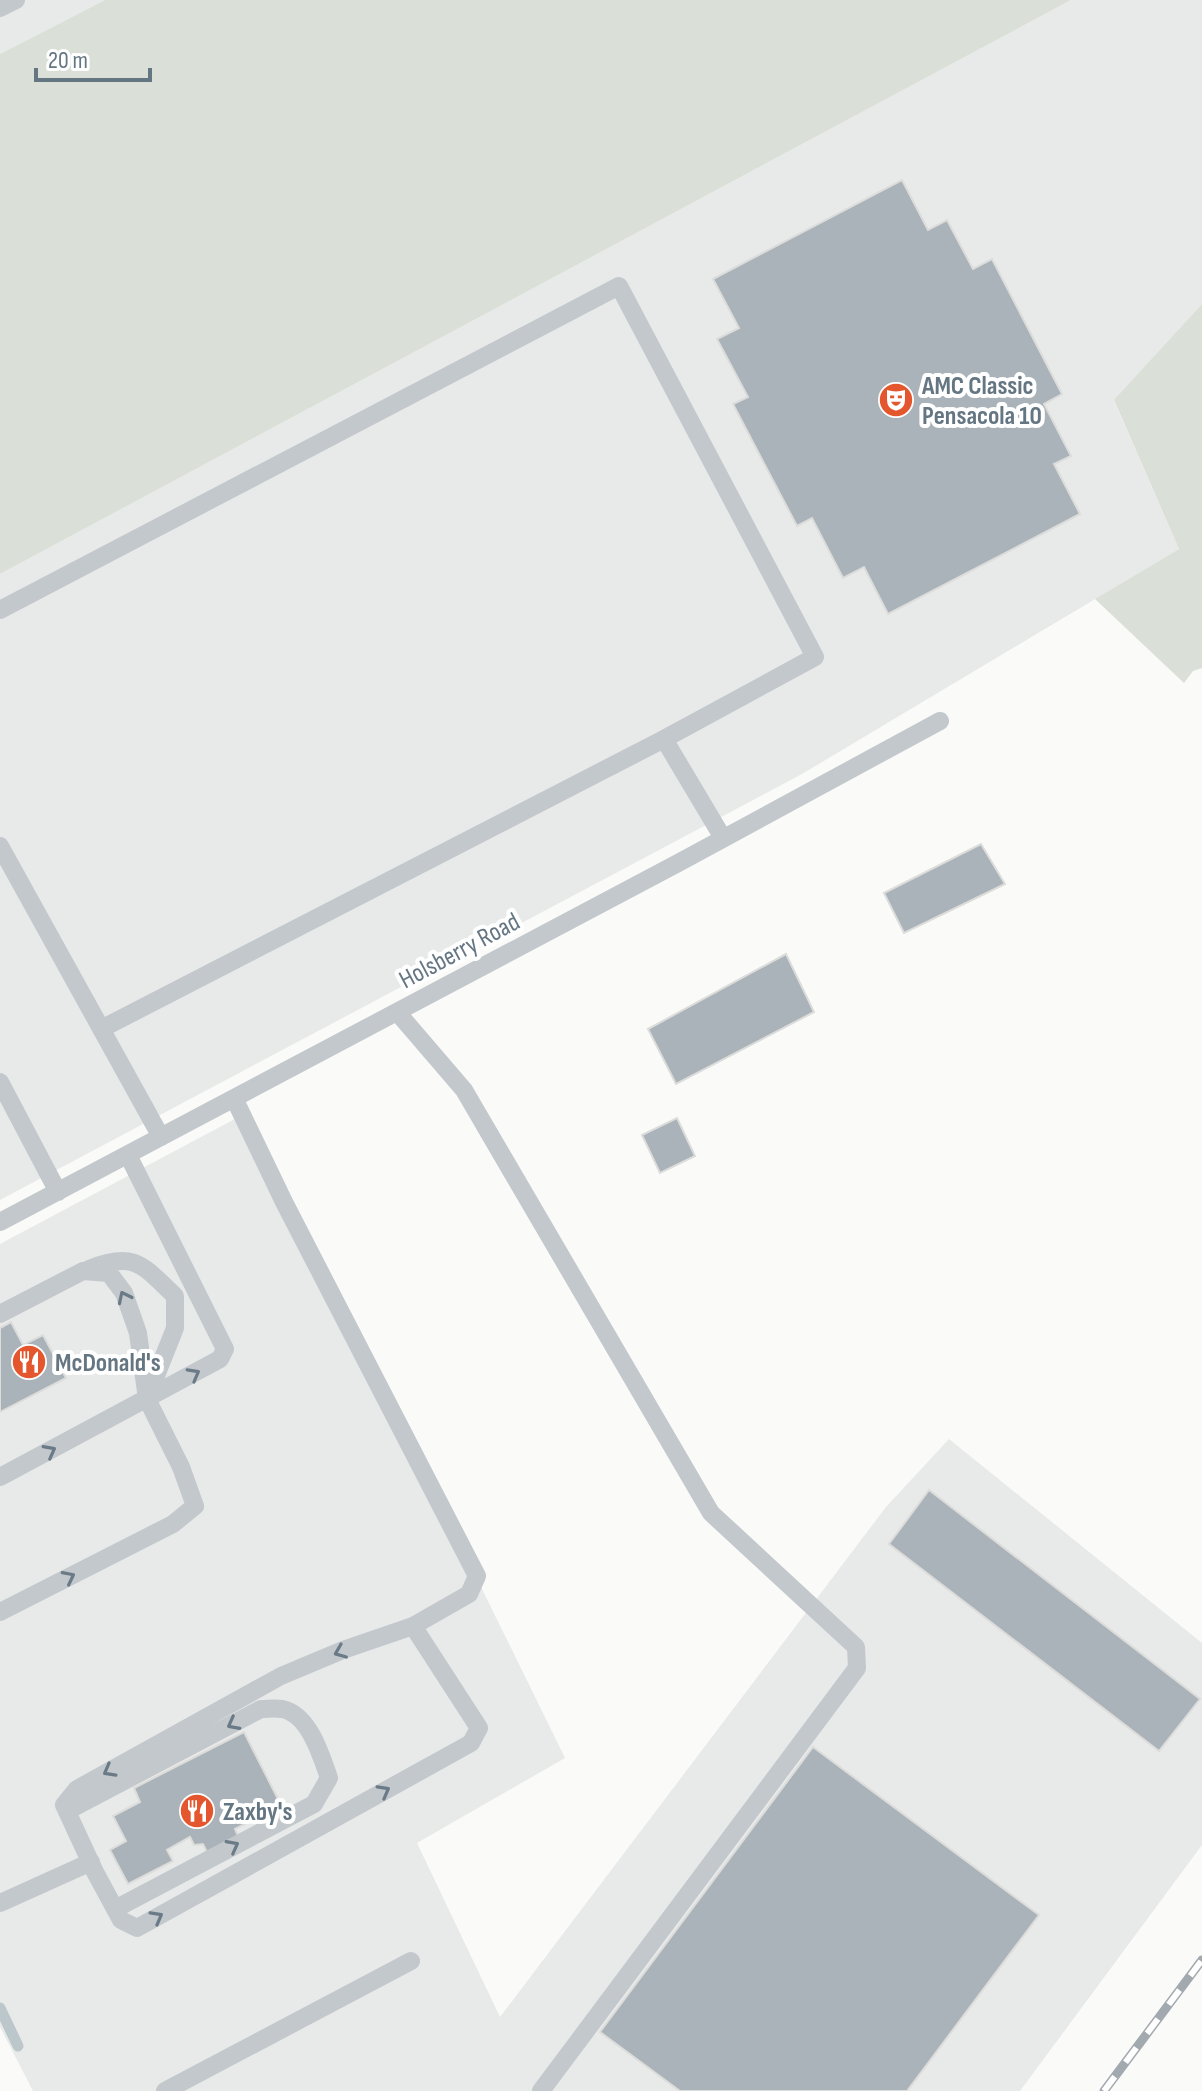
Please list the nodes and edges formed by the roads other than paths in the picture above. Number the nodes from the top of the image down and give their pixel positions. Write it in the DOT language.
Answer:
graph roads {
  1 [pos="16,0"];
  2 [pos="0,8"];
  3 [pos="0,610"];
  4 [pos="940,721"];
  5 [pos="664,739"];
  6 [pos="723,838"];
  7 [pos="0,846"];
  8 [pos="397,1012"];
  9 [pos="101,1029"];
  10 [pos="1,1084"];
  11 [pos="234,1098"];
  12 [pos="161,1137"];
  13 [pos="128,1155"];
  14 [pos="58,1192"];
  15 [pos="0,1222"];
  16 [pos="83,1271"];
  17 [pos="0,1314"];
  18 [pos="147,1399"];
  19 [pos="0,1477"];
  20 [pos="0,1612"];
  21 [pos="413,1626"];
  22 [pos="67,1811"];
  23 [pos="91,1862"];
  24 [pos="0,1903"];
  25 [pos="115,1909"];
  26 [pos="411,1961"];
  27 [pos="165,2091"];
  28 [pos="541,2091"];
  1 -- 2 [label="lane"];
  3 -- 5 [label="lane"];
  4 -- 6 [label="lane, Holsberry Road"];
  5 -- 6 [label="lane"];
  5 -- 9 [label="lane"];
  6 -- 8 [label="lane, Holsberry Road"];
  7 -- 9 [label="lane"];
  8 -- 11 [label="lane, Holsberry Road"];
  8 -- 28 [label="lane"];
  9 -- 12 [label="lane"];
  10 -- 14 [label="lane"];
  11 -- 12 [label="lane, Holsberry Road"];
  11 -- 21 [label="lane"];
  12 -- 13 [label="lane, Holsberry Road"];
  13 -- 14 [label="lane, Holsberry Road"];
  18 -- 13 [label="lane, one-way"];
  14 -- 15 [label="lane, Holsberry Road"];
  16 -- 17 [label="lane"];
  18 -- 16 [label="lane, one-way"];
  16 -- 18 [label="lane"];
  19 -- 18 [label="lane, one-way"];
  20 -- 18 [label="lane, one-way"];
  21 -- 22 [label="lane, one-way"];
  25 -- 21 [label="lane, one-way"];
  22 -- 23 [label="lane"];
  25 -- 22 [label="lane, one-way"];
  23 -- 24 [label="lane"];
  23 -- 25 [label="lane"];
  26 -- 27 [label="lane"];
}
